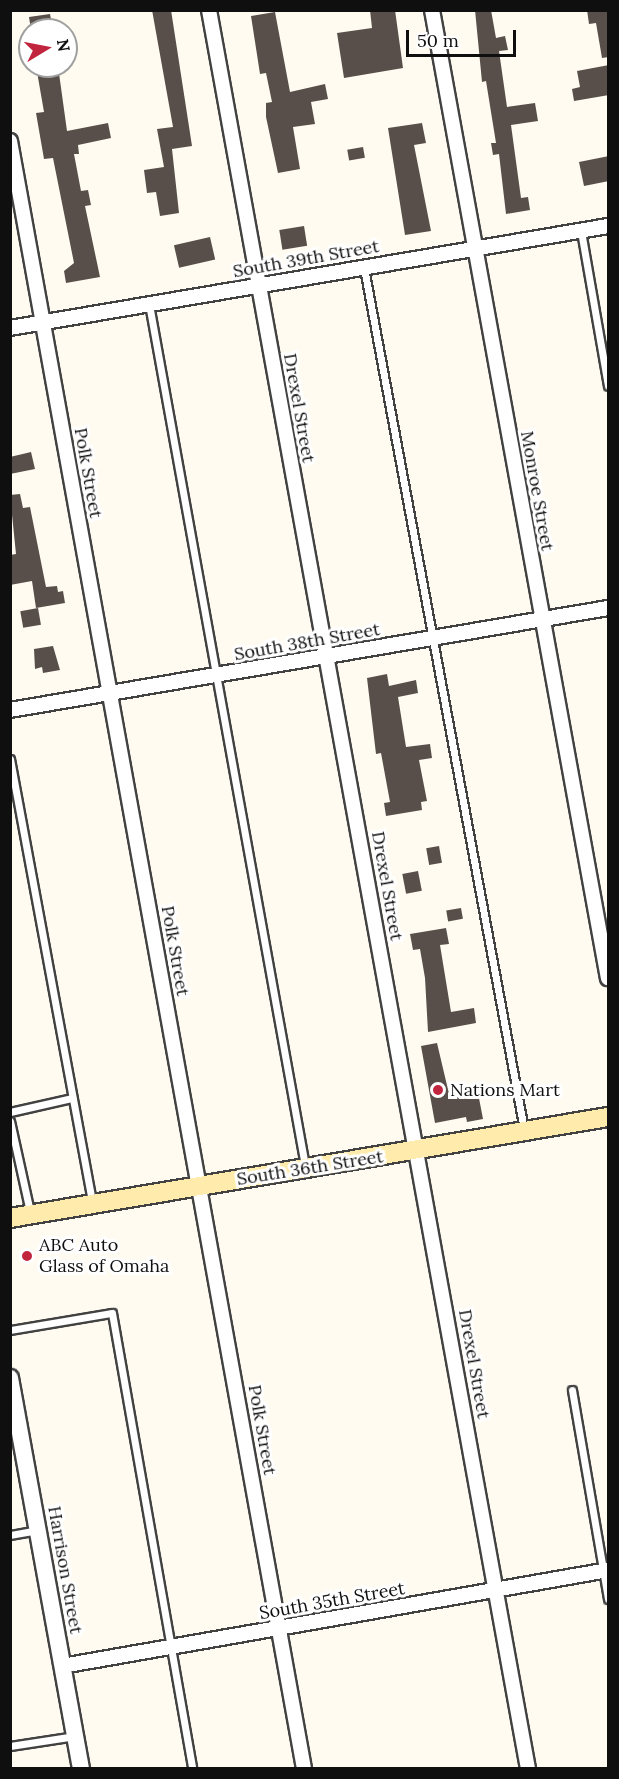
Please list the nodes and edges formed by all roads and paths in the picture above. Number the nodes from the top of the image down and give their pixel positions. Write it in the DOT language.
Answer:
graph roads {
  1 [pos="209,10"];
  2 [pos="432,10"];
  3 [pos="10,141"];
  4 [pos="609,226"];
  5 [pos="581,231"];
  6 [pos="475,249"];
  7 [pos="364,268"];
  8 [pos="258,286"];
  9 [pos="149,304"];
  10 [pos="43,322"];
  11 [pos="10,328"];
  12 [pos="609,386"];
  13 [pos="609,609"];
  14 [pos="543,620"];
  15 [pos="433,638"];
  16 [pos="326,657"];
  17 [pos="216,675"];
  18 [pos="109,693"];
  19 [pos="10,710"];
  20 [pos="10,759"];
  21 [pos="609,978"];
  22 [pos="72,1098"];
  23 [pos="10,1112"];
  24 [pos="609,1117"];
  25 [pos="10,1121"];
  26 [pos="524,1131"];
  27 [pos="417,1150"];
  28 [pos="306,1169"];
  29 [pos="200,1186"];
  30 [pos="93,1204"];
  31 [pos="31,1215"];
  32 [pos="10,1218"];
  33 [pos="10,1330"];
  34 [pos="10,1378"];
  35 [pos="572,1390"];
  36 [pos="38,1530"];
  37 [pos="10,1535"];
  38 [pos="606,1571"];
  39 [pos="496,1590"];
  40 [pos="609,1599"];
  41 [pos="279,1628"];
  42 [pos="171,1647"];
  43 [pos="62,1666"];
  44 [pos="75,1736"];
  45 [pos="10,1746"];
  46 [pos="81,1768"];
  47 [pos="192,1768"];
  48 [pos="304,1768"];
  49 [pos="528,1768"];
  1 -- 8 [label="street, Drexel Street"];
  2 -- 6 [label="street, Monroe Street"];
  3 -- 10 [label="street, Polk Street"];
  4 -- 5 [label="street, South 39th Street"];
  5 -- 6 [label="street, South 39th Street"];
  5 -- 12 [label="lane"];
  6 -- 7 [label="street, South 39th Street"];
  6 -- 14 [label="street, Monroe Street"];
  7 -- 8 [label="street, South 39th Street"];
  7 -- 15 [label="lane"];
  8 -- 9 [label="street, South 39th Street"];
  8 -- 16 [label="street, Drexel Street"];
  9 -- 10 [label="street, South 39th Street"];
  9 -- 17 [label="lane"];
  10 -- 11 [label="street, South 39th Street"];
  10 -- 18 [label="street, Polk Street"];
  13 -- 14 [label="street, South 38th Street"];
  14 -- 15 [label="street, South 38th Street"];
  14 -- 21 [label="street, Monroe Street"];
  15 -- 16 [label="street, South 38th Street"];
  15 -- 26 [label="lane"];
  16 -- 17 [label="street, South 38th Street"];
  16 -- 27 [label="street, Drexel Street"];
  17 -- 18 [label="street, South 38th Street"];
  17 -- 28 [label="lane"];
  18 -- 19 [label="street, South 38th Street"];
  18 -- 29 [label="street, Polk Street"];
  20 -- 22 [label="lane"];
  22 -- 23 [label="lane"];
  22 -- 30 [label="lane"];
  24 -- 26 [label="main road, South 36th Street"];
  25 -- 31 [label="lane"];
  26 -- 27 [label="main road, South 36th Street"];
  27 -- 28 [label="main road, South 36th Street"];
  27 -- 39 [label="street, Drexel Street"];
  28 -- 29 [label="main road, South 36th Street"];
  29 -- 30 [label="main road, South 36th Street"];
  29 -- 41 [label="street, Polk Street"];
  30 -- 31 [label="main road, South 36th Street"];
  31 -- 32 [label="main road, South 36th Street"];
  33 -- 42 [label="lane"];
  34 -- 36 [label="street, Harrison Street"];
  35 -- 38 [label="lane"];
  36 -- 37 [label="lane"];
  36 -- 43 [label="street, Harrison Street"];
  38 -- 39 [label="street, South 35th Street"];
  38 -- 40 [label="lane"];
  39 -- 41 [label="street, South 35th Street"];
  39 -- 49 [label="street, Drexel Street"];
  41 -- 42 [label="street, South 35th Street"];
  41 -- 48 [label="street, Polk Street"];
  42 -- 43 [label="street, South 35th Street"];
  42 -- 47 [label="lane"];
  43 -- 44 [label="street, Harrison Street"];
  44 -- 45 [label="lane"];
  44 -- 46 [label="street, Harrison Street"];
}
